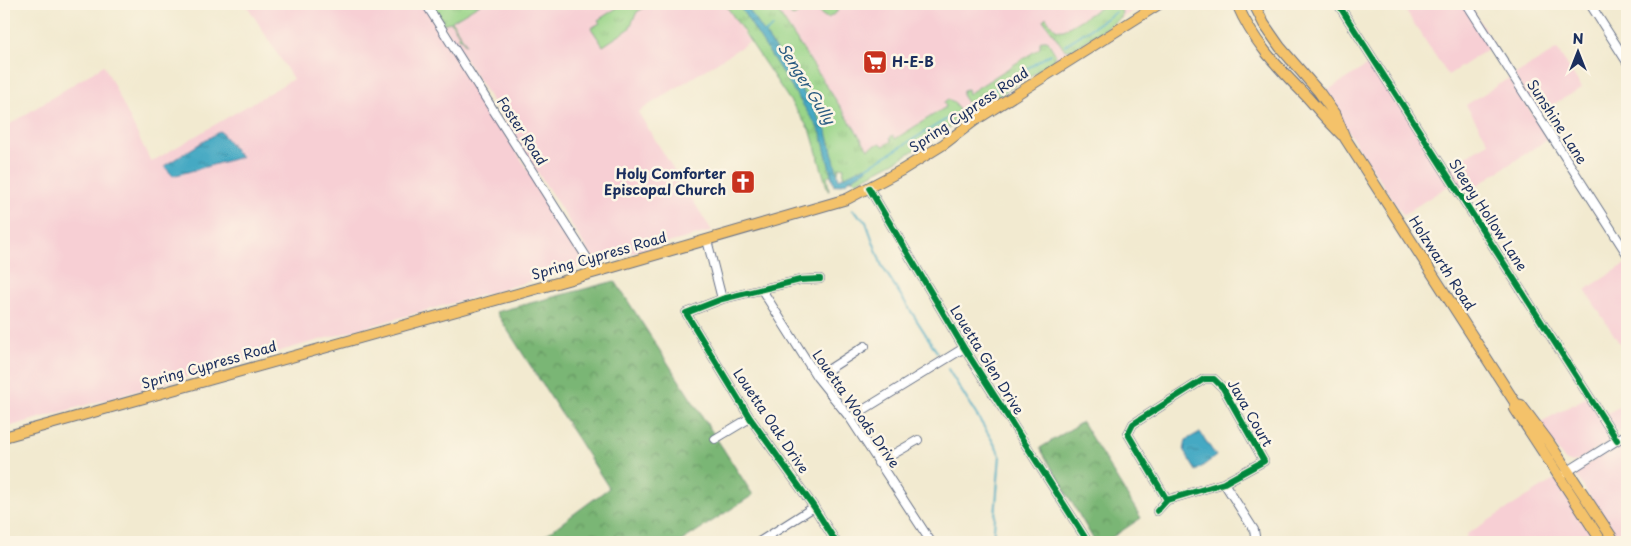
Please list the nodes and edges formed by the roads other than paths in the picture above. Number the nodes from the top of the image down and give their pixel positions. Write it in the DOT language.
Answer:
graph roads {
  1 [pos="426,4"];
  2 [pos="1159,4"];
  3 [pos="1237,4"];
  4 [pos="1254,4"];
  5 [pos="1338,4"];
  6 [pos="1467,4"];
  7 [pos="1590,4"];
  8 [pos="1627,62"];
  9 [pos="1345,138"];
  10 [pos="869,188"];
  11 [pos="707,240"];
  12 [pos="1627,254"];
  13 [pos="596,272"];
  14 [pos="820,279"];
  15 [pos="762,290"];
  16 [pos="722,299"];
  17 [pos="865,346"];
  18 [pos="964,348"];
  19 [pos="817,377"];
  20 [pos="750,418"];
  21 [pos="850,418"];
  22 [pos="1627,434"];
  23 [pos="4,437"];
  24 [pos="715,439"];
  25 [pos="918,440"];
  26 [pos="1617,440"];
  27 [pos="878,463"];
  28 [pos="1564,474"];
  29 [pos="1224,483"];
  30 [pos="1167,500"];
  31 [pos="814,508"];
  32 [pos="1157,511"];
  33 [pos="1600,541"];
  34 [pos="759,542"];
  35 [pos="836,542"];
  36 [pos="931,542"];
  37 [pos="1088,542"];
  38 [pos="1256,542"];
  39 [pos="1615,542"];
  1 -- 13 [label="street, Foster Road"];
  2 -- 10 [label="main road, Spring Cypress Road"];
  3 -- 9 [label="main road, Holzwarth Road"];
  4 -- 9 [label="main road, Holzwarth Road"];
  5 -- 26 [label="street, Sleepy Hollow Lane"];
  6 -- 12 [label="street, Sunshine Lane"];
  7 -- 8 [label="street"];
  9 -- 28 [label="main road, Holzwarth Road"];
  10 -- 11 [label="main road, Spring Cypress Road"];
  10 -- 18 [label="street, Louetta Glen Drive"];
  11 -- 13 [label="main road, Spring Cypress Road"];
  11 -- 16 [label="street"];
  13 -- 23 [label="main road, Spring Cypress Road"];
  14 -- 15 [label="street"];
  15 -- 16 [label="street"];
  15 -- 19 [label="street, Louetta Woods Drive"];
  16 -- 20 [label="street, Louetta Oak Drive"];
  17 -- 19 [label="street"];
  18 -- 21 [label="street"];
  18 -- 37 [label="street, Louetta Glen Drive"];
  19 -- 21 [label="street, Louetta Woods Drive"];
  20 -- 24 [label="street"];
  20 -- 31 [label="street, Louetta Oak Drive"];
  21 -- 27 [label="street, Louetta Woods Drive"];
  22 -- 26 [label="street"];
  25 -- 27 [label="street"];
  26 -- 28 [label="street"];
  27 -- 36 [label="street, Louetta Woods Drive"];
  28 -- 33 [label="main road, Holzwarth Road"];
  28 -- 39 [label="main road, Holzwarth Road"];
  29 -- 30 [label="street"];
  29 -- 30 [label="street, Java Court"];
  29 -- 38 [label="street"];
  30 -- 32 [label="street"];
  31 -- 34 [label="street"];
  31 -- 35 [label="street, Louetta Oak Drive"];
}
